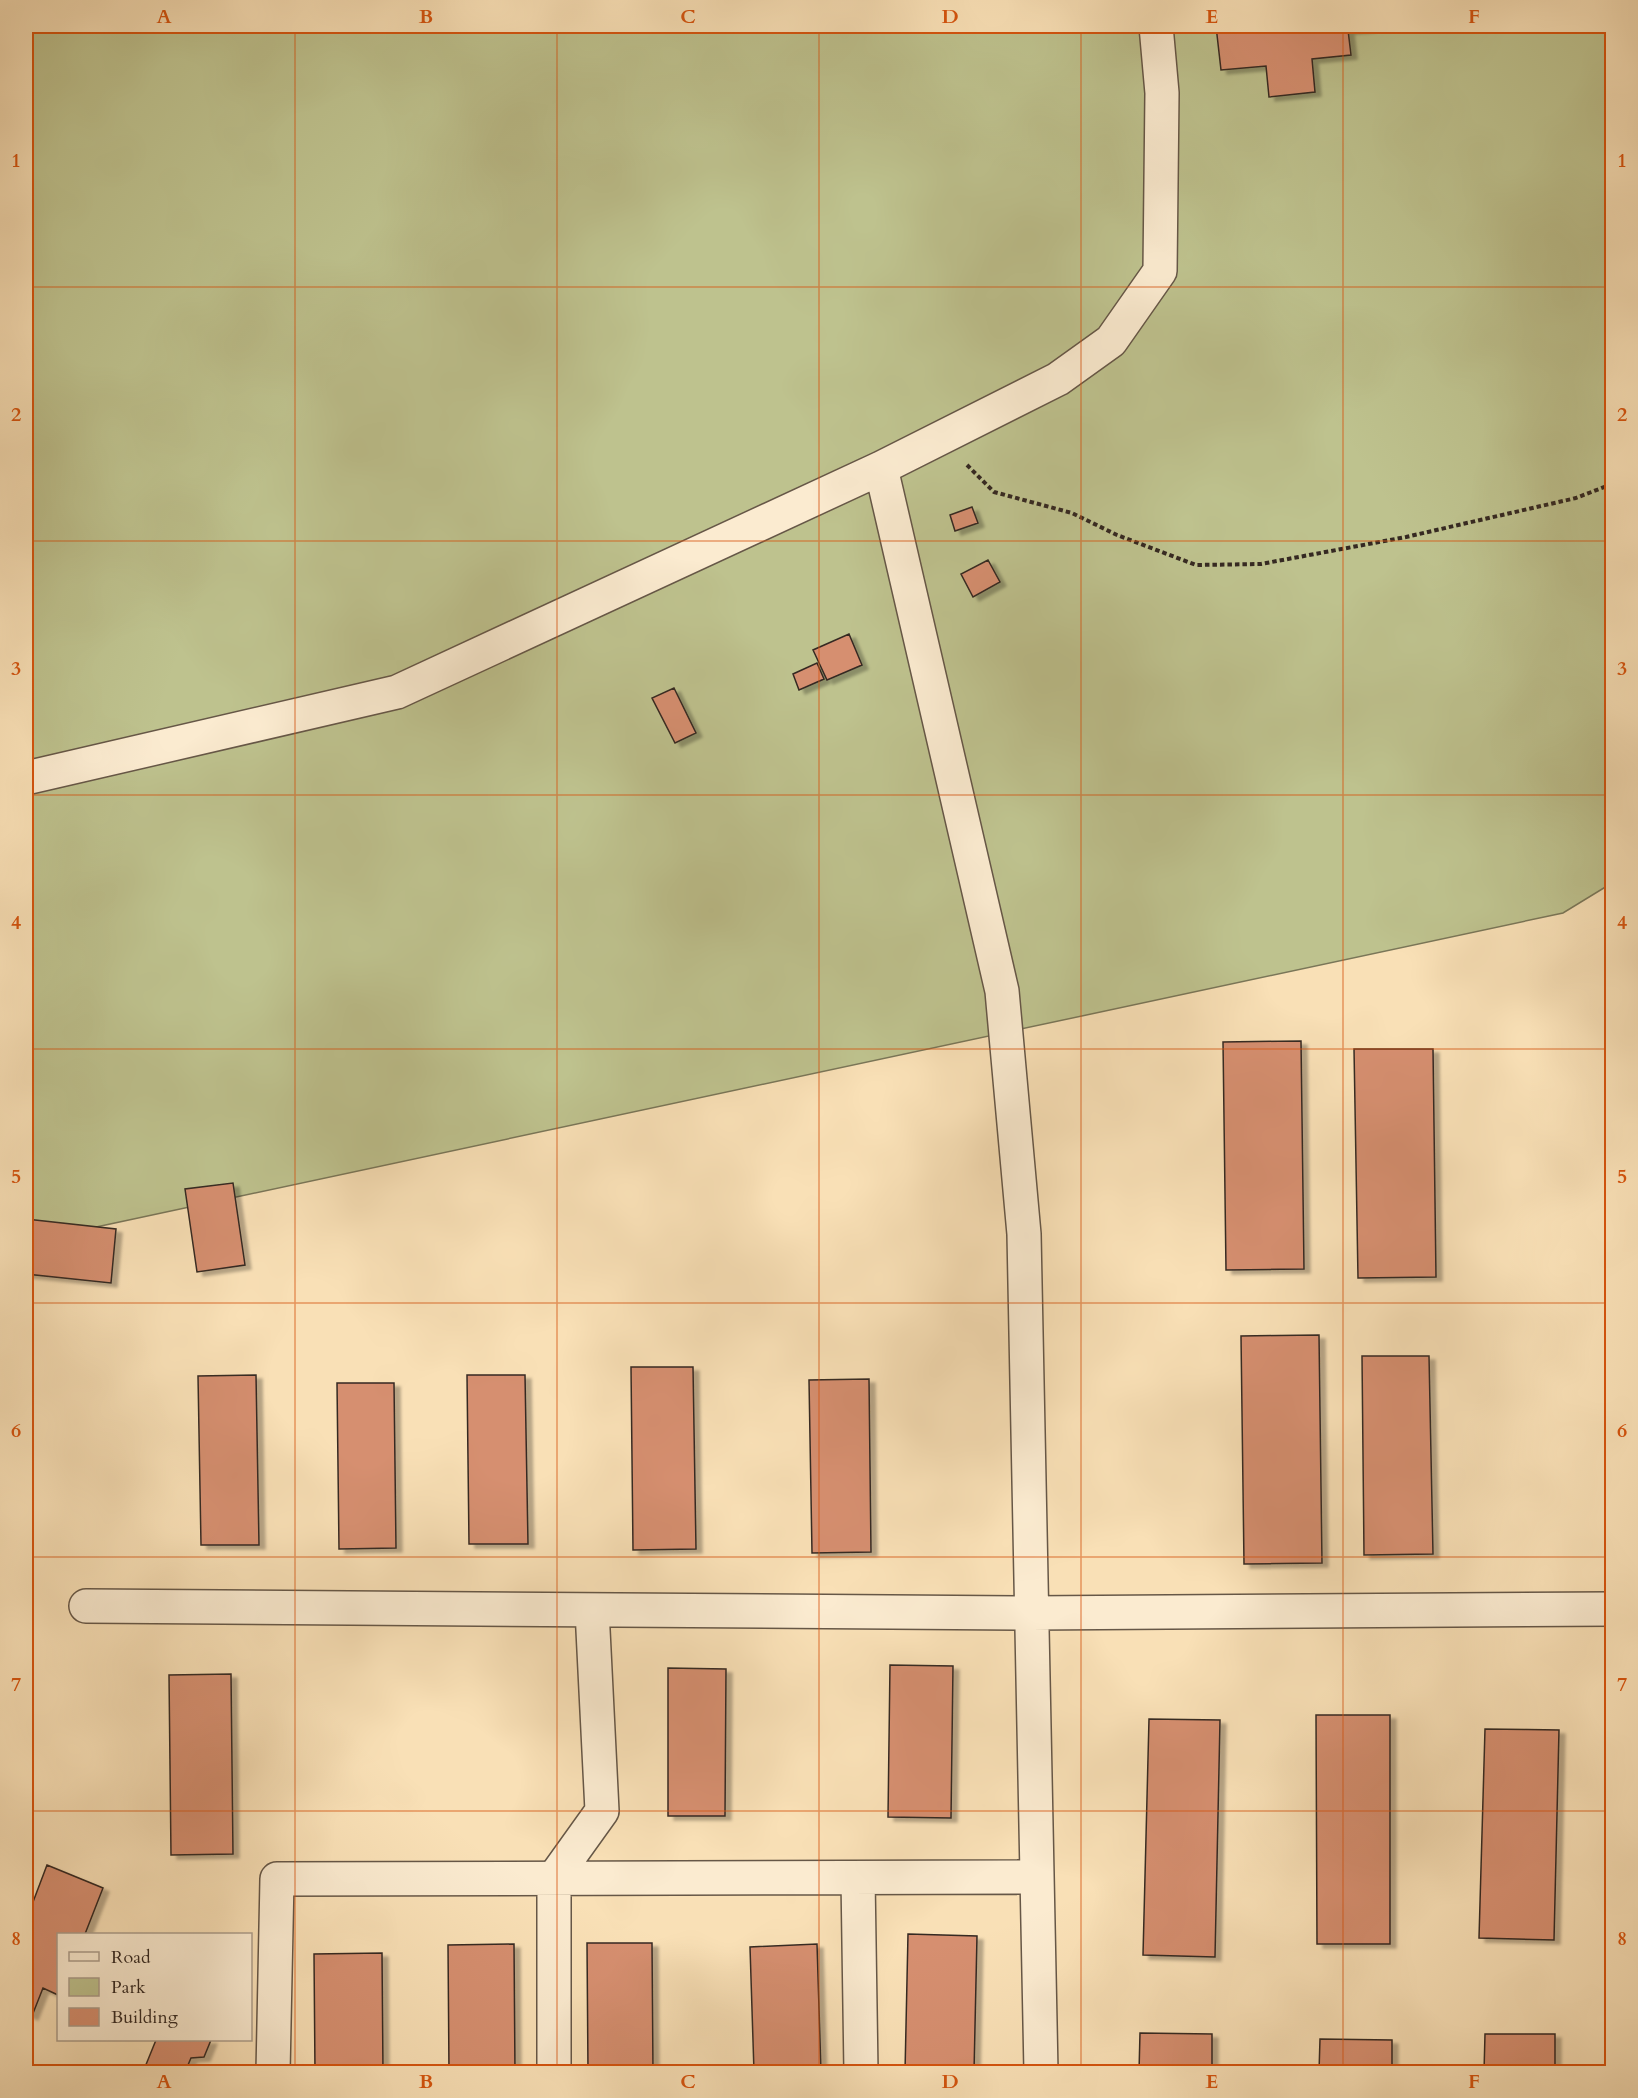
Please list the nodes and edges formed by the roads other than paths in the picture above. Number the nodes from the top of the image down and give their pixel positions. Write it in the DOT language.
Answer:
graph roads {
  1 [pos="1156,26"];
  2 [pos="881,468"];
  3 [pos="26,778"];
  4 [pos="86,1606"];
  5 [pos="592,1610"];
  6 [pos="1612,1610"];
  7 [pos="1031,1612"];
  8 [pos="1037,1877"];
  9 [pos="554,1878"];
  10 [pos="858,1878"];
  11 [pos="273,2073"];
  12 [pos="554,2073"];
  13 [pos="861,2073"];
  14 [pos="1041,2073"];
  1 -- 2 [label="street"];
  2 -- 3 [label="street"];
  2 -- 7 [label="street"];
  4 -- 5 [label="street"];
  5 -- 7 [label="street"];
  5 -- 9 [label="street"];
  6 -- 7 [label="street"];
  7 -- 8 [label="street"];
  8 -- 10 [label="street"];
  8 -- 14 [label="street"];
  9 -- 10 [label="street"];
  9 -- 11 [label="street"];
  9 -- 12 [label="street"];
  10 -- 13 [label="street"];
}
